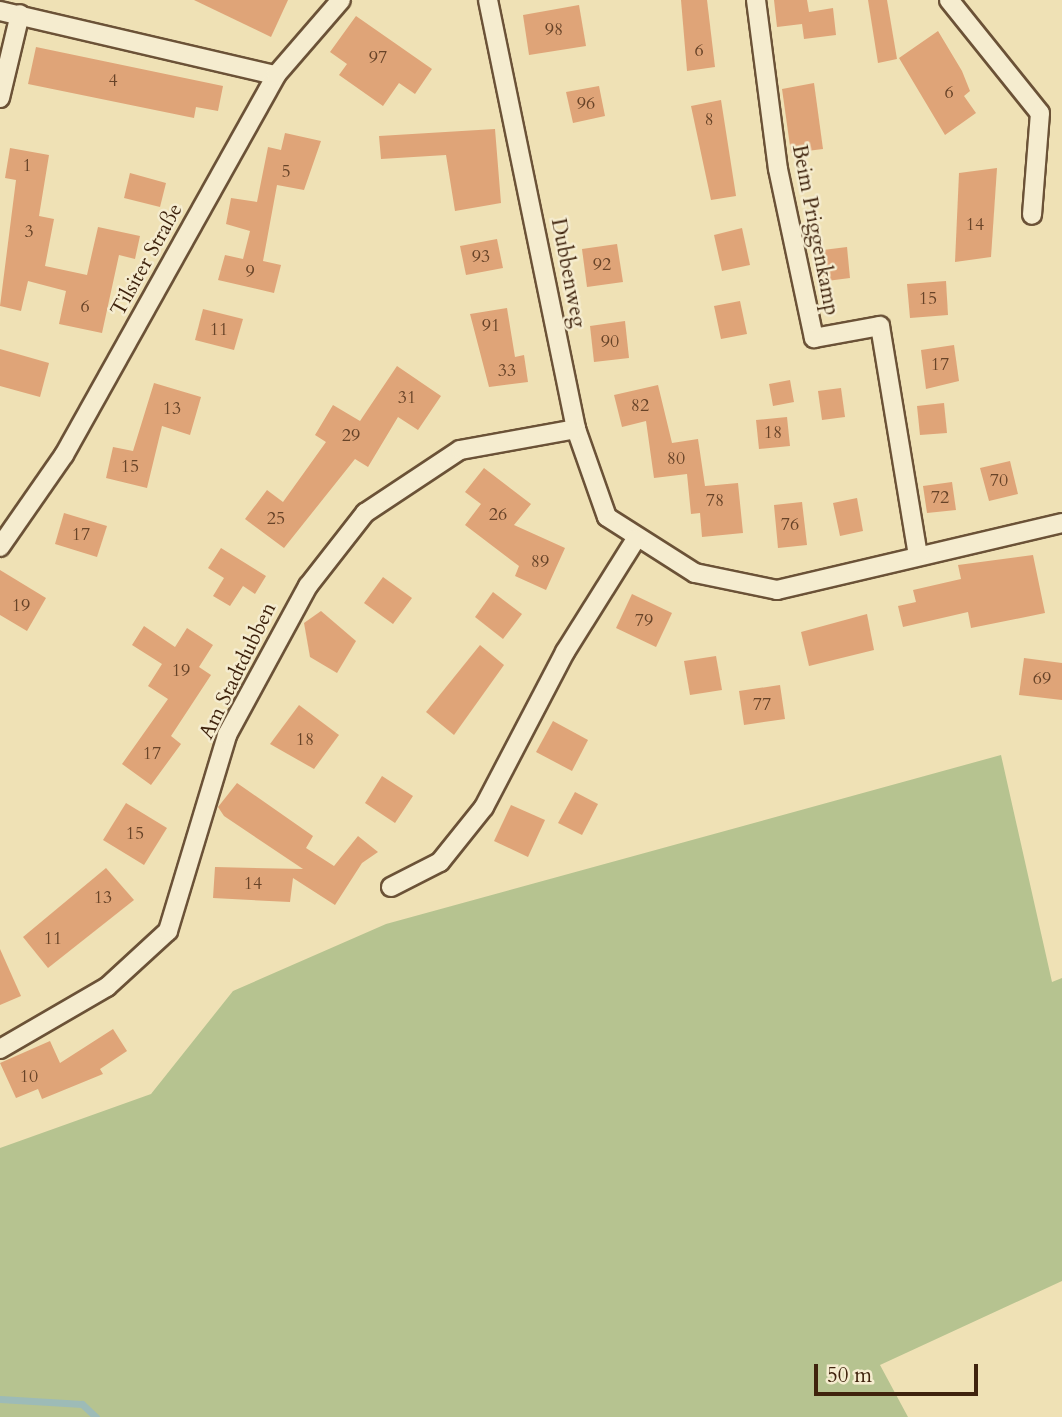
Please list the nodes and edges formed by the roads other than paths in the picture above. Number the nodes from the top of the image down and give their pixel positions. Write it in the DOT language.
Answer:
graph roads {
  1 [pos="341,0"];
  2 [pos="488,0"];
  3 [pos="757,0"];
  4 [pos="949,0"];
  5 [pos="0,11"];
  6 [pos="20,15"];
  7 [pos="276,75"];
  8 [pos="0,98"];
  9 [pos="1032,215"];
  10 [pos="576,429"];
  11 [pos="1062,523"];
  12 [pos="636,539"];
  13 [pos="0,547"];
  14 [pos="918,556"];
  15 [pos="391,887"];
  16 [pos="0,1049"];
  1 -- 7 [label="street, Tilsiter Straße"];
  2 -- 10 [label="street, Dubbenweg"];
  3 -- 14 [label="street, Beim Priggenkamp"];
  4 -- 9 [label="street"];
  5 -- 6 [label="street"];
  6 -- 7 [label="street"];
  6 -- 8 [label="street"];
  7 -- 13 [label="street, Tilsiter Straße"];
  10 -- 12 [label="street, Dubbenweg"];
  10 -- 16 [label="street, Am Stadtdubben"];
  11 -- 14 [label="street, Dubbenweg"];
  12 -- 14 [label="street, Dubbenweg"];
  12 -- 15 [label="street"];
}
